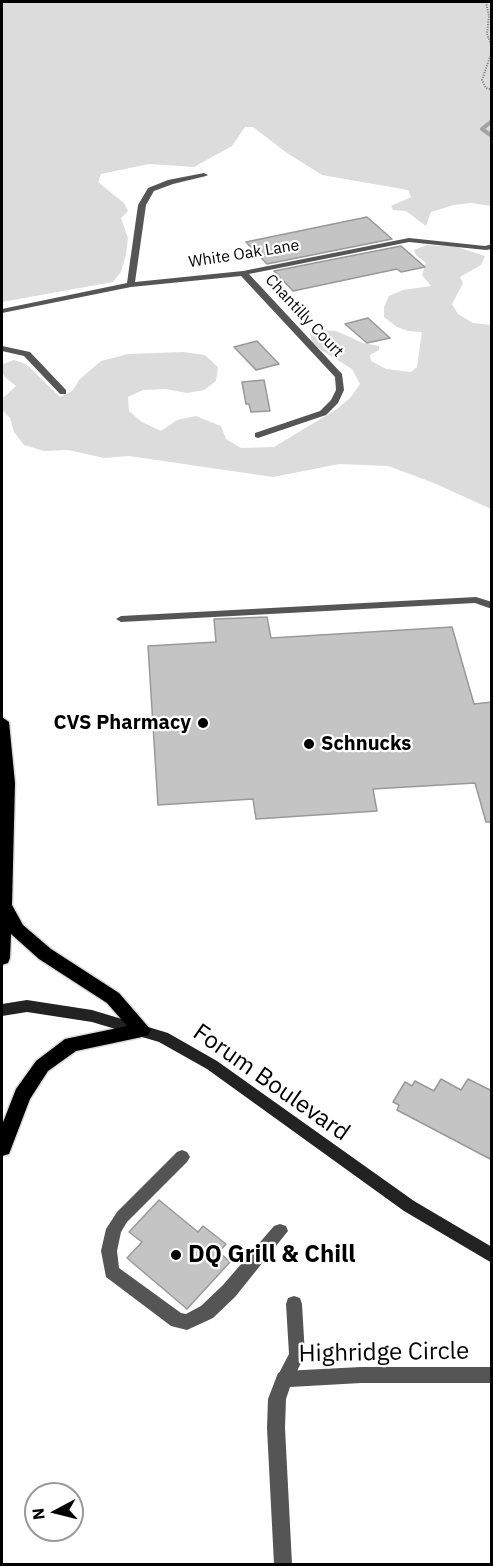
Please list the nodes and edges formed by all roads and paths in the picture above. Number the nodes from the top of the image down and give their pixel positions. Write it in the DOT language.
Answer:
graph roads {
  1 [pos="486,2"];
  2 [pos="492,47"];
  3 [pos="492,51"];
  4 [pos="492,90"];
  5 [pos="204,175"];
  6 [pos="492,246"];
  7 [pos="243,273"];
  8 [pos="131,285"];
  9 [pos="2,310"];
  10 [pos="2,349"];
  11 [pos="63,392"];
  12 [pos="258,435"];
  13 [pos="492,606"];
  14 [pos="121,619"];
  15 [pos="2,722"];
  16 [pos="4,906"];
  17 [pos="2,958"];
  18 [pos="2,1010"];
  19 [pos="142,1030"];
  20 [pos="2,1148"];
  21 [pos="182,1157"];
  22 [pos="280,1231"];
  23 [pos="492,1256"];
  24 [pos="294,1304"];
  25 [pos="492,1375"];
  26 [pos="284,1379"];
  27 [pos="283,1564"];
  1 -- 2 [label="path"];
  3 -- 4 [label="path"];
  5 -- 8 [label="street"];
  6 -- 7 [label="street, White Oak Lane"];
  7 -- 8 [label="street, White Oak Lane"];
  7 -- 12 [label="street, Chantilly Court"];
  8 -- 9 [label="street, White Oak Lane"];
  10 -- 11 [label="street"];
  13 -- 14 [label="street"];
  15 -- 16 [label="main road"];
  16 -- 17 [label="main road"];
  16 -- 19 [label="main road"];
  18 -- 19 [label="street, Forum Boulevard"];
  19 -- 20 [label="main road"];
  19 -- 23 [label="street, Forum Boulevard"];
  21 -- 22 [label="street"];
  24 -- 26 [label="street"];
  25 -- 26 [label="street, Highridge Circle"];
  26 -- 27 [label="street, Highridge Circle"];
}
